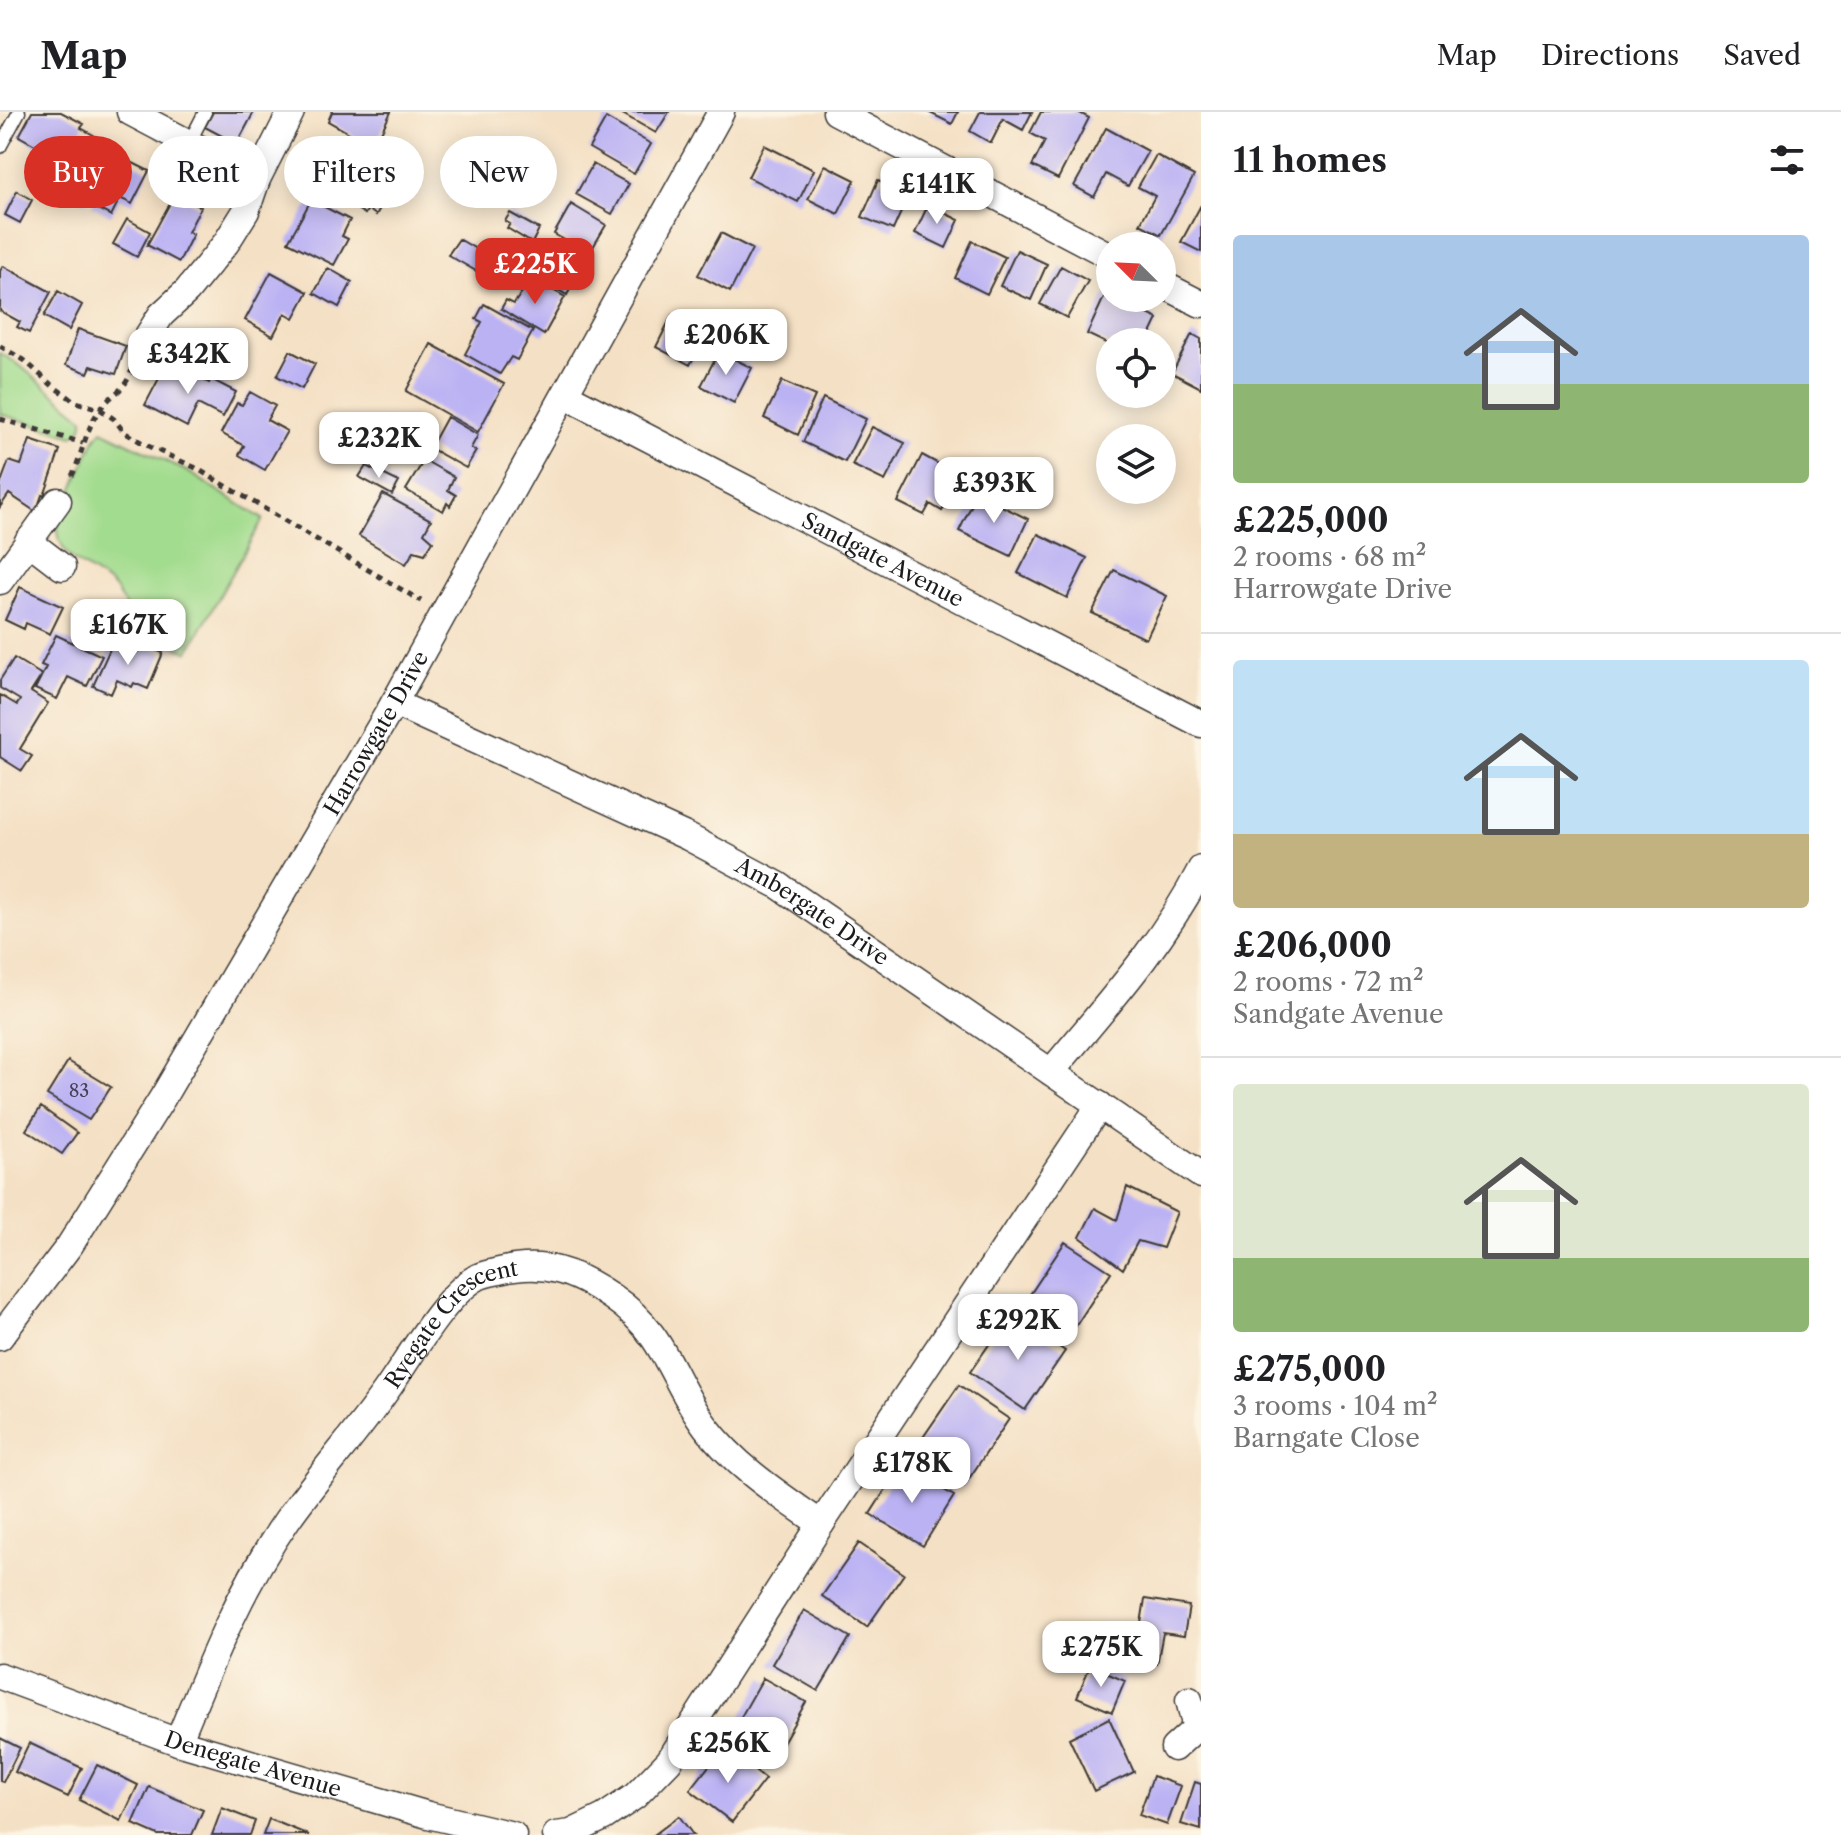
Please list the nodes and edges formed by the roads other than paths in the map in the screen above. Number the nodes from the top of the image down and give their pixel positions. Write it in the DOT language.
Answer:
graph roads {
  1 [pos="19,112"];
  2 [pos="130,112"];
  3 [pos="205,112"];
  4 [pos="291,112"];
  5 [pos="721,112"];
  6 [pos="836,112"];
  7 [pos="176,136"];
  8 [pos="193,136"];
  9 [pos="0,147"];
  10 [pos="268,157"];
  11 [pos="247,208"];
  12 [pos="1096,249"];
  13 [pos="1176,291"];
  14 [pos="1201,304"];
  15 [pos="142,345"];
  16 [pos="565,395"];
  17 [pos="58,501"];
  18 [pos="28,541"];
  19 [pos="62,567"];
  20 [pos="0,581"];
  21 [pos="394,703"];
  22 [pos="1201,724"];
  23 [pos="1201,869"];
  24 [pos="1051,1072"];
  25 [pos="1100,1105"];
  26 [pos="1201,1175"];
  27 [pos="0,1337"];
  28 [pos="821,1524"];
  29 [pos="0,1676"];
  30 [pos="1189,1700"];
  31 [pos="1199,1729"];
  32 [pos="178,1742"];
  33 [pos="1174,1748"];
  34 [pos="513,1835"];
  35 [pos="556,1835"];
  1 -- 9 [label="lane"];
  2 -- 7 [label="street"];
  3 -- 8 [label="lane"];
  4 -- 10 [label="street"];
  5 -- 16 [label="street, Harrowgate Drive"];
  6 -- 12 [label="street"];
  11 -- 15 [label="street"];
  13 -- 14 [label="street"];
  16 -- 21 [label="street, Harrowgate Drive"];
  16 -- 22 [label="street, Sandgate Avenue"];
  17 -- 18 [label="street"];
  18 -- 19 [label="street"];
  18 -- 20 [label="street"];
  21 -- 24 [label="street, Ambergate Drive"];
  21 -- 27 [label="street, Harrowgate Drive"];
  23 -- 24 [label="street"];
  24 -- 25 [label="street, Ambergate Drive"];
  25 -- 26 [label="street, Ambergate Drive"];
  25 -- 28 [label="street"];
  28 -- 32 [label="street, Ryegate Crescent"];
  28 -- 35 [label="street"];
  29 -- 32 [label="street, Denegate Avenue"];
  30 -- 31 [label="street"];
  31 -- 33 [label="street"];
  32 -- 34 [label="street, Denegate Avenue"];
}
